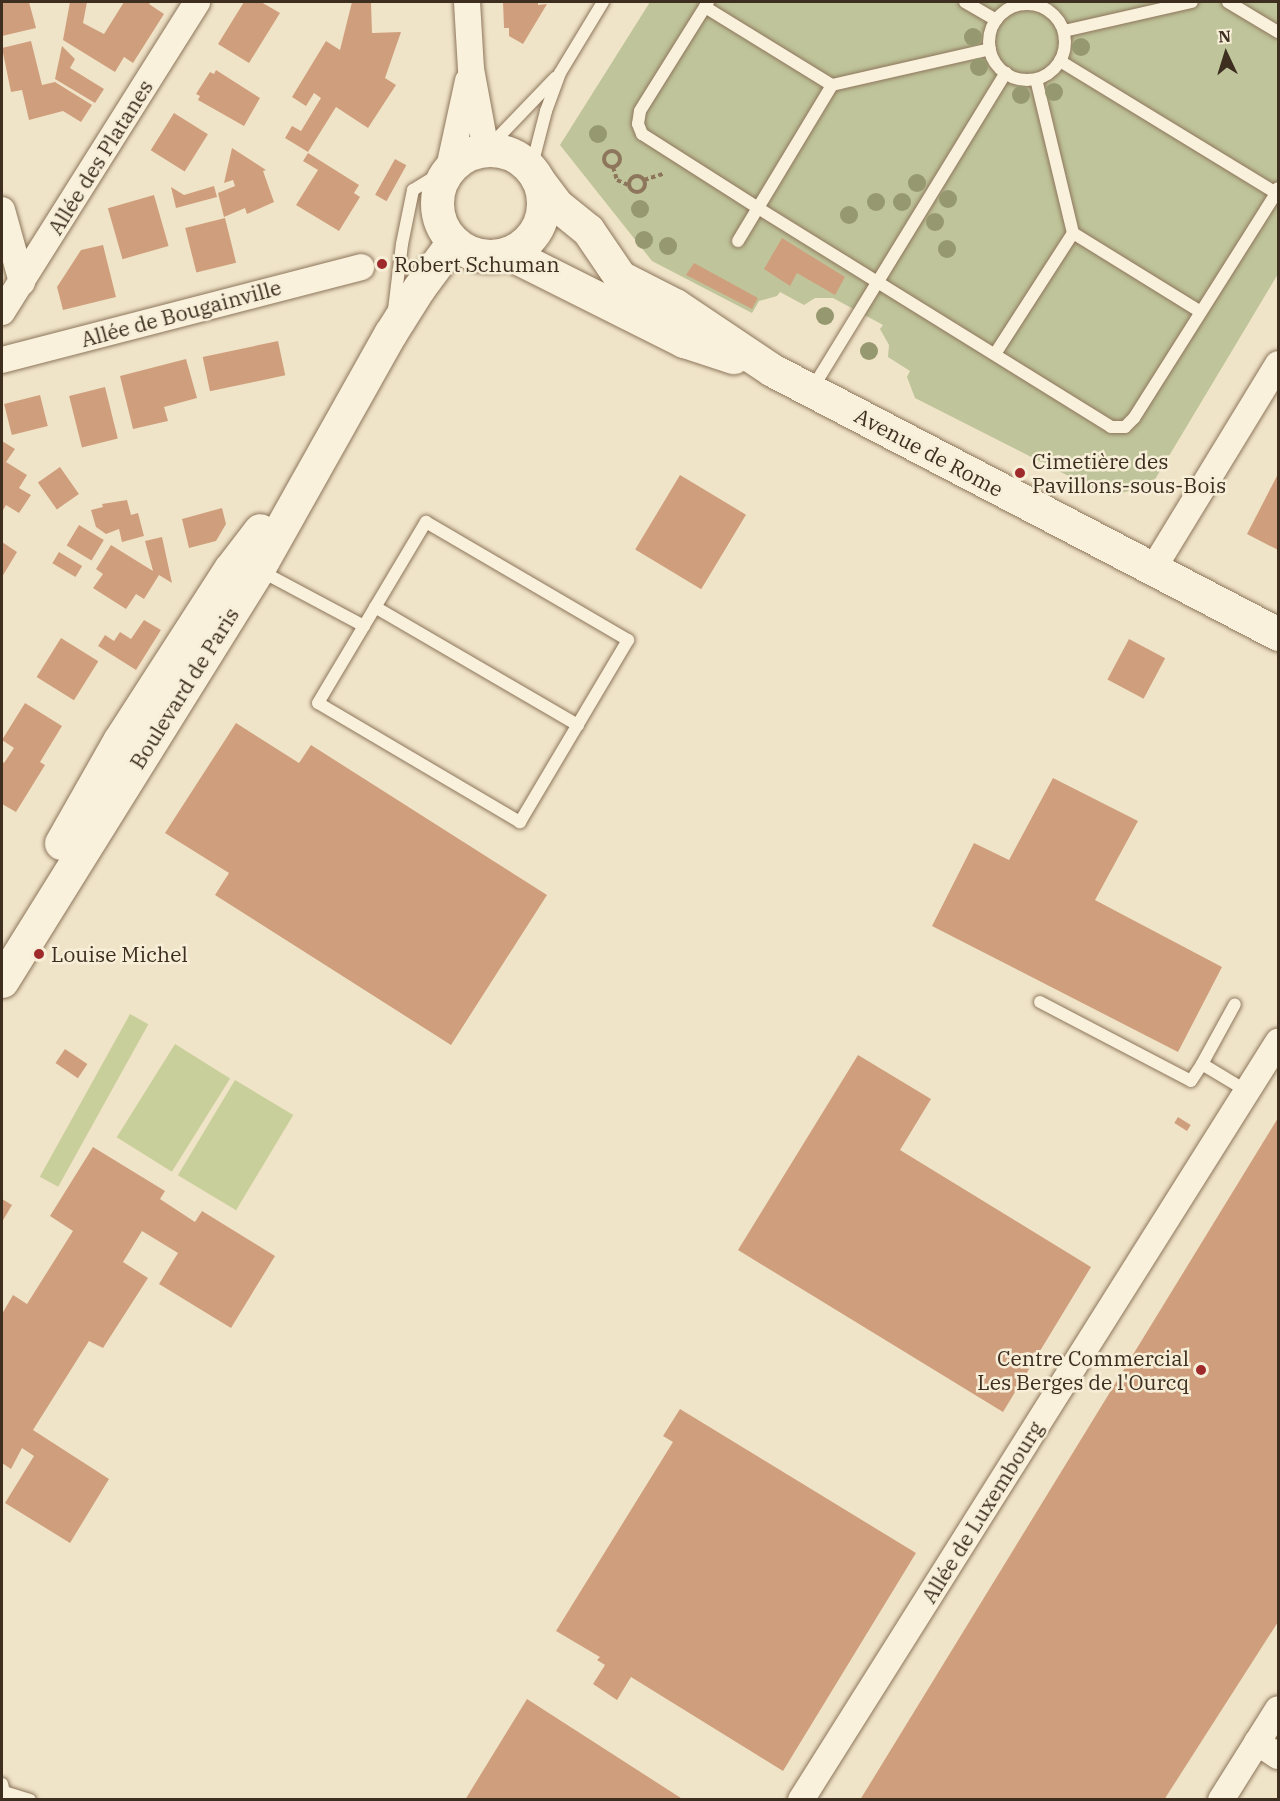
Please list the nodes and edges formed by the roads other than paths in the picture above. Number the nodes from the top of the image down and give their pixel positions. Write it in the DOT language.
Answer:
graph roads {
  1 [pos="197,2"];
  2 [pos="467,2"];
  3 [pos="603,2"];
  4 [pos="965,2"];
  5 [pos="1192,2"];
  6 [pos="1228,2"];
  7 [pos="1017,3"];
  8 [pos="706,4"];
  9 [pos="1048,5"];
  10 [pos="996,20"];
  11 [pos="1064,31"];
  12 [pos="1278,32"];
  13 [pos="990,49"];
  14 [pos="1060,61"];
  15 [pos="471,69"];
  16 [pos="560,73"];
  17 [pos="1006,73"];
  18 [pos="1036,78"];
  19 [pos="832,86"];
  20 [pos="486,150"];
  21 [pos="449,168"];
  22 [pos="535,175"];
  23 [pos="1277,191"];
  24 [pos="758,208"];
  25 [pos="2,210"];
  26 [pos="1073,233"];
  27 [pos="738,241"];
  28 [pos="453,242"];
  29 [pos="508,253"];
  30 [pos="361,267"];
  31 [pos="22,282"];
  32 [pos="877,282"];
  33 [pos="2,312"];
  34 [pos="1201,312"];
  35 [pos="390,334"];
  36 [pos="995,354"];
  37 [pos="2,360"];
  38 [pos="1278,364"];
  39 [pos="772,370"];
  40 [pos="357,391"];
  41 [pos="812,391"];
  42 [pos="288,495"];
  43 [pos="258,569"];
  44 [pos="1152,569"];
  45 [pos="375,607"];
  46 [pos="364,626"];
  47 [pos="1278,634"];
  48 [pos="578,725"];
  49 [pos="2,942"];
  50 [pos="2,981"];
  51 [pos="1040,1002"];
  52 [pos="1235,1004"];
  53 [pos="1278,1042"];
  54 [pos="1202,1065"];
  55 [pos="1247,1091"];
  56 [pos="1278,1709"];
  57 [pos="1268,1749"];
  58 [pos="2,1784"];
  59 [pos="30,1800"];
  60 [pos="801,1800"];
  61 [pos="1221,1800"];
  1 -- 31 [label="street, Allée des Platanes"];
  2 -- 15 [label="street"];
  3 -- 16 [label="lane"];
  4 -- 10 [label="lane"];
  5 -- 11 [label="lane"];
  6 -- 12 [label="lane"];
  7 -- 9 [label="lane"];
  7 -- 10 [label="lane"];
  8 -- 19 [label="lane"];
  8 -- 24 [label="lane"];
  9 -- 11 [label="lane"];
  10 -- 13 [label="lane"];
  11 -- 14 [label="lane"];
  13 -- 17 [label="lane"];
  13 -- 19 [label="lane"];
  14 -- 18 [label="lane"];
  14 -- 23 [label="lane"];
  15 -- 20 [label="street"];
  15 -- 21 [label="street"];
  16 -- 20 [label="lane"];
  16 -- 22 [label="lane"];
  17 -- 18 [label="lane"];
  17 -- 32 [label="lane"];
  18 -- 26 [label="lane"];
  19 -- 24 [label="lane"];
  20 -- 21 [label="street"];
  20 -- 22 [label="street"];
  21 -- 28 [label="street"];
  21 -- 35 [label="lane"];
  22 -- 29 [label="street"];
  22 -- 39 [label="street, Avenue de Rome"];
  23 -- 34 [label="lane"];
  24 -- 27 [label="lane"];
  24 -- 32 [label="lane"];
  25 -- 31 [label="street"];
  26 -- 34 [label="lane"];
  26 -- 36 [label="lane"];
  28 -- 29 [label="street"];
  28 -- 35 [label="street, Boulevard de Paris"];
  29 -- 39 [label="street, Avenue de Rome"];
  30 -- 37 [label="street, Allée de Bougainville"];
  31 -- 33 [label="street, Allée des Platanes"];
  32 -- 36 [label="lane"];
  32 -- 41 [label="lane"];
  34 -- 36 [label="lane"];
  35 -- 40 [label="street, Boulevard de Paris"];
  38 -- 44 [label="street"];
  39 -- 41 [label="street, Avenue de Rome"];
  40 -- 42 [label="street, Boulevard de Paris"];
  40 -- 43 [label="street, Boulevard de Paris"];
  41 -- 44 [label="street, Avenue de Rome"];
  42 -- 43 [label="street"];
  42 -- 49 [label="street, Boulevard de Paris"];
  43 -- 46 [label="lane"];
  43 -- 50 [label="street, Boulevard de Paris"];
  44 -- 47 [label="street, Avenue de Rome"];
  45 -- 46 [label="lane"];
  45 -- 48 [label="lane"];
  45 -- 48 [label="lane"];
  46 -- 48 [label="lane"];
  51 -- 54 [label="lane"];
  52 -- 54 [label="lane"];
  53 -- 55 [label="street, Allée de Luxembourg"];
  54 -- 55 [label="lane"];
  55 -- 60 [label="street, Allée de Luxembourg"];
  56 -- 57 [label="street"];
  57 -- 61 [label="street"];
  58 -- 59 [label="lane"];
}
